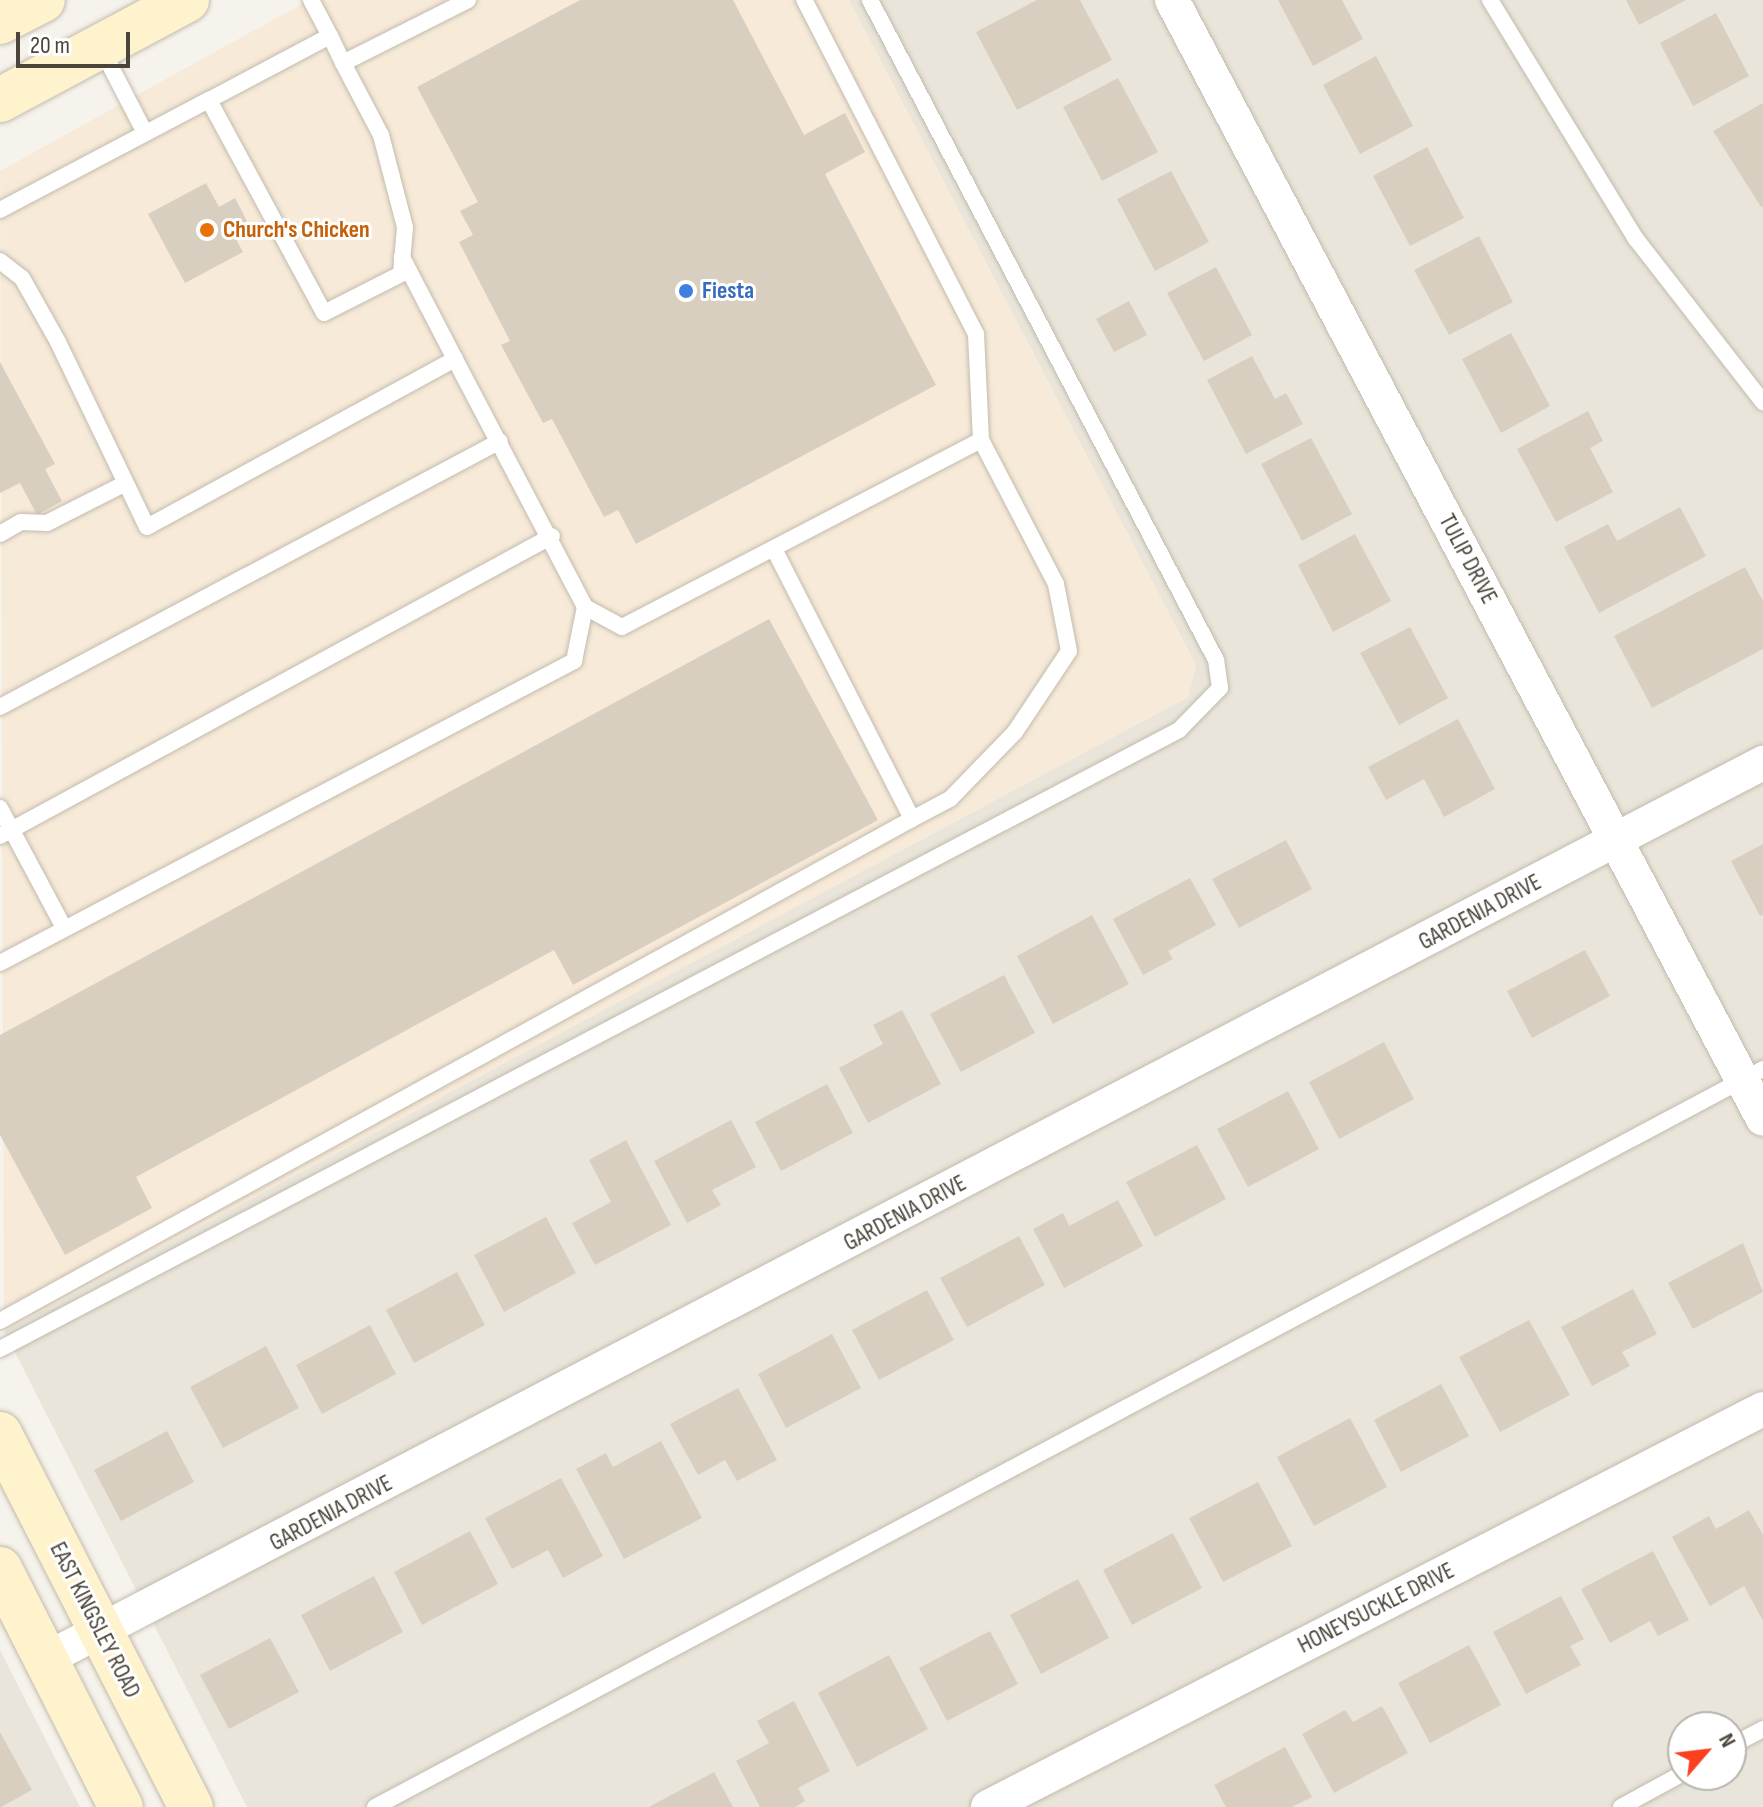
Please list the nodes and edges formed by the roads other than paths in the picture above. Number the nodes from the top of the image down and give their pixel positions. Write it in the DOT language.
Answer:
graph roads {
  1 [pos="43,0"];
  2 [pos="187,0"];
  3 [pos="311,0"];
  4 [pos="468,0"];
  5 [pos="804,0"];
  6 [pos="870,0"];
  7 [pos="1172,0"];
  8 [pos="1490,0"];
  9 [pos="0,22"];
  10 [pos="330,36"];
  11 [pos="100,46"];
  12 [pos="343,63"];
  13 [pos="0,100"];
  14 [pos="209,100"];
  15 [pos="145,133"];
  16 [pos="0,210"];
  17 [pos="402,257"];
  18 [pos="0,261"];
  19 [pos="455,359"];
  20 [pos="1763,402"];
  21 [pos="981,440"];
  22 [pos="500,441"];
  23 [pos="124,484"];
  24 [pos="0,534"];
  25 [pos="552,536"];
  26 [pos="774,549"];
  27 [pos="585,607"];
  28 [pos="0,707"];
  29 [pos="1763,763"];
  30 [pos="0,808"];
  31 [pos="912,819"];
  32 [pos="6,833"];
  33 [pos="1617,840"];
  34 [pos="64,928"];
  35 [pos="0,963"];
  36 [pos="1752,1075"];
  37 [pos="1763,1119"];
  38 [pos="0,1321"];
  39 [pos="0,1349"];
  40 [pos="1763,1409"];
  41 [pos="0,1434"];
  42 [pos="0,1569"];
  43 [pos="101,1633"];
  44 [pos="46,1659"];
  45 [pos="1667,1782"];
  46 [pos="121,1807"];
  47 [pos="191,1807"];
  48 [pos="375,1807"];
  49 [pos="988,1807"];
  50 [pos="1621,1807"];
  1 -- 9 [label="main road"];
  2 -- 11 [label="main road"];
  3 -- 10 [label="lane"];
  4 -- 12 [label="lane"];
  5 -- 21 [label="lane"];
  6 -- 39 [label="lane"];
  7 -- 33 [label="street, TULIP DRIVE"];
  8 -- 20 [label="lane"];
  10 -- 12 [label="lane"];
  10 -- 14 [label="lane"];
  11 -- 13 [label="main road"];
  11 -- 15 [label="lane"];
  12 -- 17 [label="lane"];
  14 -- 15 [label="lane"];
  14 -- 17 [label="lane"];
  15 -- 16 [label="lane"];
  17 -- 19 [label="lane"];
  18 -- 23 [label="lane"];
  19 -- 22 [label="lane"];
  19 -- 23 [label="lane"];
  21 -- 26 [label="lane"];
  21 -- 31 [label="lane"];
  22 -- 25 [label="lane"];
  22 -- 28 [label="lane"];
  23 -- 24 [label="lane"];
  25 -- 27 [label="lane"];
  25 -- 32 [label="lane"];
  26 -- 27 [label="lane"];
  26 -- 31 [label="lane"];
  27 -- 34 [label="lane"];
  29 -- 33 [label="street, GARDENIA DRIVE"];
  30 -- 32 [label="lane"];
  31 -- 38 [label="lane"];
  32 -- 34 [label="lane"];
  33 -- 36 [label="street, TULIP DRIVE"];
  33 -- 43 [label="street, GARDENIA DRIVE"];
  34 -- 35 [label="lane"];
  36 -- 37 [label="street, TULIP DRIVE"];
  36 -- 48 [label="lane"];
  40 -- 49 [label="street, HONEYSUCKLE DRIVE"];
  41 -- 43 [label="main road, EAST KINGSLEY ROAD"];
  42 -- 44 [label="main road"];
  43 -- 44 [label="street, GARDENIA DRIVE"];
  43 -- 47 [label="main road, EAST KINGSLEY ROAD"];
  44 -- 46 [label="main road"];
  45 -- 50 [label="lane"];
}
